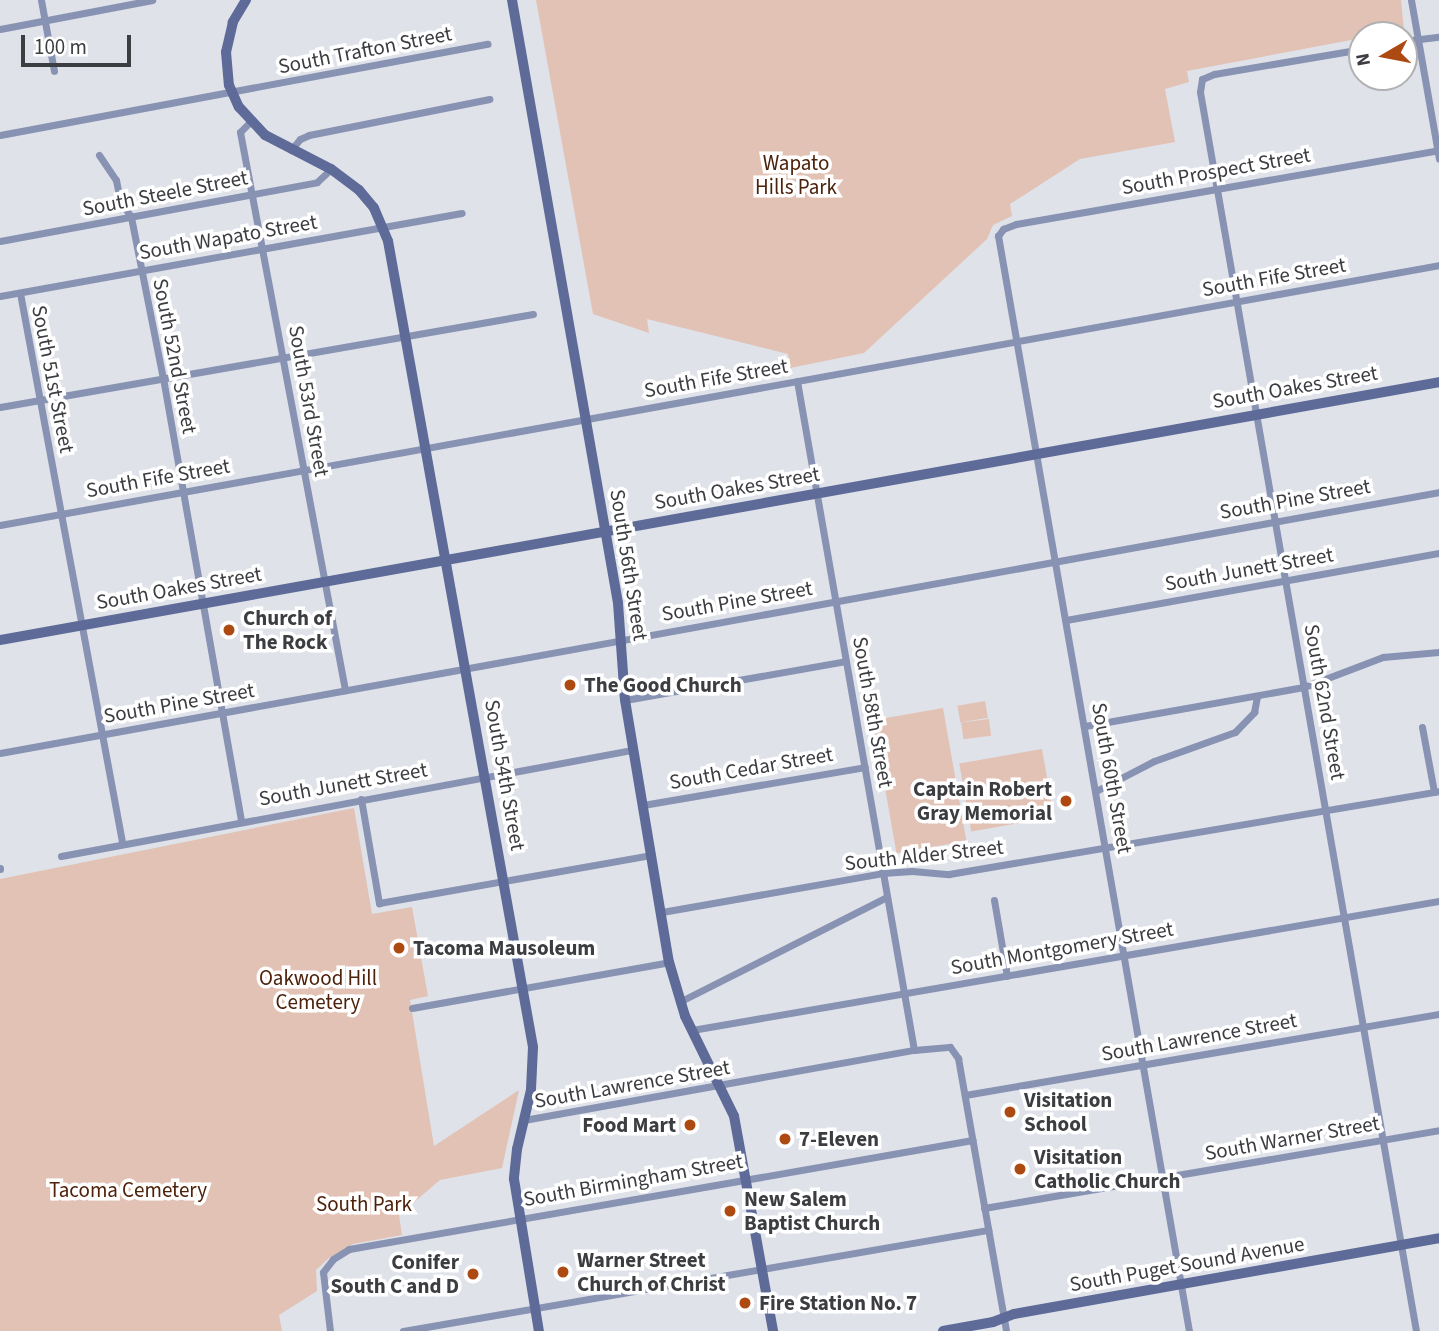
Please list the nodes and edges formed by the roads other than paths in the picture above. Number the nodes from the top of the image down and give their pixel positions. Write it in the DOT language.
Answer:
graph roads {
  1 [pos="41,0"];
  2 [pos="152,0"];
  3 [pos="246,0"];
  4 [pos="512,0"];
  5 [pos="1411,0"];
  6 [pos="45,21"];
  7 [pos="1414,21"];
  8 [pos="0,29"];
  9 [pos="1439,37"];
  10 [pos="1418,39"];
  11 [pos="488,44"];
  12 [pos="1418,44"];
  13 [pos="1348,52"];
  14 [pos="54,71"];
  15 [pos="232,94"];
  16 [pos="489,99"];
  17 [pos="250,122"];
  18 [pos="0,135"];
  19 [pos="291,151"];
  20 [pos="1439,153"];
  21 [pos="99,155"];
  22 [pos="331,169"];
  23 [pos="1217,188"];
  24 [pos="253,194"];
  25 [pos="462,213"];
  26 [pos="131,218"];
  27 [pos="384,227"];
  28 [pos="1000,231"];
  29 [pos="0,241"];
  30 [pos="263,248"];
  31 [pos="1439,265"];
  32 [pos="141,270"];
  33 [pos="20,293"];
  34 [pos="0,296"];
  35 [pos="1237,301"];
  36 [pos="533,314"];
  37 [pos="406,335"];
  38 [pos="1017,341"];
  39 [pos="283,358"];
  40 [pos="163,378"];
  41 [pos="797,381"];
  42 [pos="1439,382"];
  43 [pos="41,399"];
  44 [pos="0,407"];
  45 [pos="1256,412"];
  46 [pos="585,419"];
  47 [pos="426,448"];
  48 [pos="1037,454"];
  49 [pos="304,470"];
  50 [pos="182,492"];
  51 [pos="1439,492"];
  52 [pos="817,493"];
  53 [pos="60,514"];
  54 [pos="1275,520"];
  55 [pos="0,525"];
  56 [pos="605,531"];
  57 [pos="1439,553"];
  58 [pos="446,559"];
  59 [pos="1056,560"];
  60 [pos="1285,580"];
  61 [pos="324,581"];
  62 [pos="835,601"];
  63 [pos="203,603"];
  64 [pos="1066,620"];
  65 [pos="81,625"];
  66 [pos="0,640"];
  67 [pos="622,640"];
  68 [pos="1439,652"];
  69 [pos="846,661"];
  70 [pos="466,668"];
  71 [pos="1304,687"];
  72 [pos="345,690"];
  73 [pos="1257,696"];
  74 [pos="625,700"];
  75 [pos="223,713"];
  76 [pos="1085,726"];
  77 [pos="1422,727"];
  78 [pos="101,734"];
  79 [pos="632,750"];
  80 [pos="0,753"];
  81 [pos="865,766"];
  82 [pos="485,776"];
  83 [pos="1096,790"];
  84 [pos="1436,792"];
  85 [pos="361,799"];
  86 [pos="643,804"];
  87 [pos="1326,811"];
  88 [pos="241,821"];
  89 [pos="122,842"];
  90 [pos="1106,848"];
  91 [pos="652,855"];
  92 [pos="61,856"];
  93 [pos="883,873"];
  94 [pos="504,882"];
  95 [pos="887,897"];
  96 [pos="994,900"];
  97 [pos="1439,901"];
  98 [pos="662,912"];
  99 [pos="1344,917"];
  100 [pos="1125,955"];
  101 [pos="669,962"];
  102 [pos="1007,976"];
  103 [pos="523,989"];
  104 [pos="904,993"];
  105 [pos="679,1002"];
  106 [pos="412,1008"];
  107 [pos="1439,1014"];
  108 [pos="1363,1027"];
  109 [pos="692,1030"];
  110 [pos="914,1050"];
  111 [pos="1144,1064"];
  112 [pos="721,1086"];
  113 [pos="965,1095"];
  114 [pos="524,1121"];
  115 [pos="1439,1130"];
  116 [pos="973,1140"];
  117 [pos="1383,1140"];
  118 [pos="1164,1177"];
  119 [pos="747,1178"];
  120 [pos="985,1208"];
  121 [pos="519,1218"];
  122 [pos="988,1230"];
  123 [pos="1439,1238"];
  124 [pos="1401,1245"];
  125 [pos="763,1268"];
  126 [pos="1182,1285"];
  127 [pos="535,1308"];
  128 [pos="1004,1317"];
  129 [pos="330,1331"];
  130 [pos="402,1331"];
  131 [pos="539,1331"];
  132 [pos="773,1331"];
  133 [pos="943,1331"];
  134 [pos="1006,1331"];
  135 [pos="1189,1331"];
  136 [pos="1416,1331"];
  1 -- 6 [label="street"];
  2 -- 6 [label="street"];
  3 -- 15 [label="street"];
  4 -- 46 [label="street, South 56th Street"];
  5 -- 7 [label="street"];
  6 -- 8 [label="street"];
  6 -- 14 [label="street"];
  9 -- 10 [label="street"];
  11 -- 15 [label="street, South Trafton Street"];
  12 -- 20 [label="street"];
  13 -- 23 [label="street, South 62nd Street"];
  15 -- 17 [label="street"];
  15 -- 18 [label="street, South Trafton Street"];
  16 -- 19 [label="street"];
  17 -- 19 [label="street, South 54th Street"];
  17 -- 24 [label="street, South 53rd Street"];
  19 -- 22 [label="street, South 54th Street"];
  20 -- 23 [label="street, South Prospect Street"];
  21 -- 26 [label="street, South 52nd Street"];
  22 -- 24 [label="street, South Steele Street"];
  22 -- 27 [label="street, South 54th Street"];
  23 -- 28 [label="street, South Prospect Street"];
  23 -- 35 [label="street, South 62nd Street"];
  24 -- 26 [label="street, South Steele Street"];
  24 -- 30 [label="street, South 53rd Street"];
  25 -- 27 [label="street, South Wapato Street"];
  26 -- 29 [label="street, South Steele Street"];
  26 -- 32 [label="street, South 52nd Street"];
  27 -- 30 [label="street, South Wapato Street"];
  27 -- 37 [label="street, South 54th Street"];
  28 -- 38 [label="street, South 60th Street"];
  30 -- 32 [label="street, South Wapato Street"];
  30 -- 39 [label="street, South 53rd Street"];
  31 -- 35 [label="street, South Fife Street"];
  32 -- 33 [label="street, South Wapato Street"];
  32 -- 40 [label="street, South 52nd Street"];
  33 -- 34 [label="street, South Wapato Street"];
  33 -- 43 [label="street, South 51st Street"];
  35 -- 38 [label="street, South Fife Street"];
  35 -- 45 [label="street, South 62nd Street"];
  36 -- 37 [label="street"];
  37 -- 39 [label="street"];
  37 -- 47 [label="street, South 54th Street"];
  38 -- 41 [label="street, South Fife Street"];
  38 -- 48 [label="street, South 60th Street"];
  39 -- 40 [label="street"];
  39 -- 49 [label="street, South 53rd Street"];
  40 -- 43 [label="street"];
  40 -- 50 [label="street, South 52nd Street"];
  41 -- 46 [label="street, South Fife Street"];
  41 -- 52 [label="street, South 58th Street"];
  42 -- 45 [label="street, South Oakes Street"];
  43 -- 44 [label="street"];
  43 -- 53 [label="street, South 51st Street"];
  45 -- 48 [label="street, South Oakes Street"];
  45 -- 54 [label="street, South 62nd Street"];
  46 -- 47 [label="street, South Fife Street"];
  46 -- 56 [label="street, South 56th Street"];
  47 -- 49 [label="street, South Fife Street"];
  47 -- 58 [label="street, South 54th Street"];
  48 -- 52 [label="street, South Oakes Street"];
  48 -- 59 [label="street, South 60th Street"];
  49 -- 50 [label="street, South Fife Street"];
  49 -- 61 [label="street, South 53rd Street"];
  50 -- 53 [label="street, South Fife Street"];
  50 -- 63 [label="street, South 52nd Street"];
  51 -- 54 [label="street, South Pine Street"];
  52 -- 56 [label="street, South Oakes Street"];
  52 -- 62 [label="street, South 58th Street"];
  53 -- 55 [label="street, South Fife Street"];
  53 -- 65 [label="street, South 51st Street"];
  54 -- 59 [label="street, South Pine Street"];
  54 -- 60 [label="street, South 62nd Street"];
  56 -- 58 [label="street, South Oakes Street"];
  56 -- 67 [label="street, South 56th Street"];
  57 -- 60 [label="street, South Junett Street"];
  58 -- 61 [label="street, South Oakes Street"];
  58 -- 70 [label="street, South 54th Street"];
  59 -- 62 [label="street, South Pine Street"];
  59 -- 64 [label="street, South 60th Street"];
  60 -- 64 [label="street, South Junett Street"];
  60 -- 71 [label="street, South 62nd Street"];
  61 -- 63 [label="street, South Oakes Street"];
  61 -- 72 [label="street, South 53rd Street"];
  62 -- 67 [label="street, South Pine Street"];
  62 -- 69 [label="street, South 58th Street"];
  63 -- 65 [label="street, South Oakes Street"];
  63 -- 75 [label="street, South 52nd Street"];
  64 -- 76 [label="street, South 60th Street"];
  65 -- 66 [label="street, South Oakes Street"];
  65 -- 78 [label="street, South 51st Street"];
  67 -- 70 [label="street, South Pine Street"];
  67 -- 74 [label="street, South 56th Street"];
  68 -- 71 [label="street"];
  69 -- 74 [label="street"];
  69 -- 81 [label="street, South 58th Street"];
  70 -- 72 [label="street, South Pine Street"];
  70 -- 82 [label="street, South 54th Street"];
  71 -- 73 [label="street"];
  71 -- 87 [label="street, South 62nd Street"];
  72 -- 75 [label="street, South Pine Street"];
  73 -- 76 [label="street"];
  73 -- 83 [label="street"];
  74 -- 79 [label="street, South 56th Street"];
  75 -- 78 [label="street, South Pine Street"];
  75 -- 88 [label="street, South 52nd Street"];
  76 -- 83 [label="street, South 60th Street"];
  77 -- 84 [label="street"];
  78 -- 80 [label="street, South Pine Street"];
  78 -- 89 [label="street, South 51st Street"];
  79 -- 82 [label="street, South Junett Street"];
  79 -- 86 [label="street, South 56th Street"];
  81 -- 86 [label="street, South Cedar Street"];
  81 -- 93 [label="street, South 58th Street"];
  82 -- 85 [label="street, South Junett Street"];
  82 -- 94 [label="street, South 54th Street"];
  83 -- 90 [label="street, South 60th Street"];
  84 -- 87 [label="street, South Alder Street"];
  85 -- 88 [label="street, South Junett Street"];
  85 -- 94 [label="street"];
  86 -- 91 [label="street, South 56th Street"];
  87 -- 90 [label="street, South Alder Street"];
  87 -- 99 [label="street, South 62nd Street"];
  88 -- 89 [label="street, South Junett Street"];
  89 -- 92 [label="street, South Junett Street"];
  90 -- 93 [label="street, South Alder Street"];
  90 -- 100 [label="street, South 60th Street"];
  91 -- 94 [label="street"];
  91 -- 98 [label="street, South 56th Street"];
  93 -- 95 [label="street, South 58th Street"];
  93 -- 98 [label="street, South Alder Street"];
  94 -- 103 [label="street, South 54th Street"];
  95 -- 104 [label="street, South 58th Street"];
  95 -- 105 [label="street"];
  96 -- 102 [label="street"];
  97 -- 99 [label="street, South Montgomery Street"];
  98 -- 101 [label="street, South 56th Street"];
  99 -- 100 [label="street, South Montgomery Street"];
  99 -- 108 [label="street, South 62nd Street"];
  100 -- 102 [label="street, South Montgomery Street"];
  100 -- 111 [label="street, South 60th Street"];
  101 -- 103 [label="street"];
  101 -- 105 [label="street, South 56th Street"];
  102 -- 104 [label="street, South Montgomery Street"];
  103 -- 106 [label="street"];
  103 -- 114 [label="street, South 54th Street"];
  104 -- 109 [label="street, South Montgomery Street"];
  104 -- 110 [label="street, South 58th Street"];
  105 -- 109 [label="street, South 56th Street"];
  107 -- 108 [label="street, South Lawrence Street"];
  108 -- 111 [label="street, South Lawrence Street"];
  108 -- 117 [label="street, South 62nd Street"];
  109 -- 112 [label="street, South 56th Street"];
  110 -- 112 [label="street, South Lawrence Street"];
  110 -- 113 [label="street, South Lawrence Street"];
  111 -- 113 [label="street, South Lawrence Street"];
  111 -- 118 [label="street, South 60th Street"];
  112 -- 114 [label="street, South Lawrence Street"];
  112 -- 119 [label="street, South 56th Street"];
  113 -- 116 [label="street"];
  114 -- 121 [label="street, South 54th Street"];
  115 -- 117 [label="street, South Warner Street"];
  116 -- 119 [label="street, South Birmingham Street"];
  116 -- 120 [label="street"];
  117 -- 118 [label="street, South Warner Street"];
  117 -- 124 [label="street, South 62nd Street"];
  118 -- 120 [label="street, South Warner Street"];
  118 -- 126 [label="street, South 60th Street"];
  119 -- 121 [label="street, South Birmingham Street"];
  119 -- 125 [label="street, South 56th Street"];
  120 -- 122 [label="street"];
  121 -- 127 [label="street, South 54th Street"];
  121 -- 129 [label="street, South Birmingham Street"];
  122 -- 125 [label="street"];
  122 -- 128 [label="street"];
  123 -- 124 [label="street, South Puget Sound Avenue"];
  124 -- 126 [label="street, South Puget Sound Avenue"];
  124 -- 136 [label="street, South 62nd Street"];
  125 -- 127 [label="street"];
  125 -- 132 [label="street, South 56th Street"];
  126 -- 128 [label="street, South Puget Sound Avenue"];
  126 -- 135 [label="street, South 60th Street"];
  127 -- 130 [label="street"];
  127 -- 131 [label="street, South 54th Street"];
  128 -- 133 [label="street, South Puget Sound Avenue"];
  128 -- 134 [label="street"];
}
